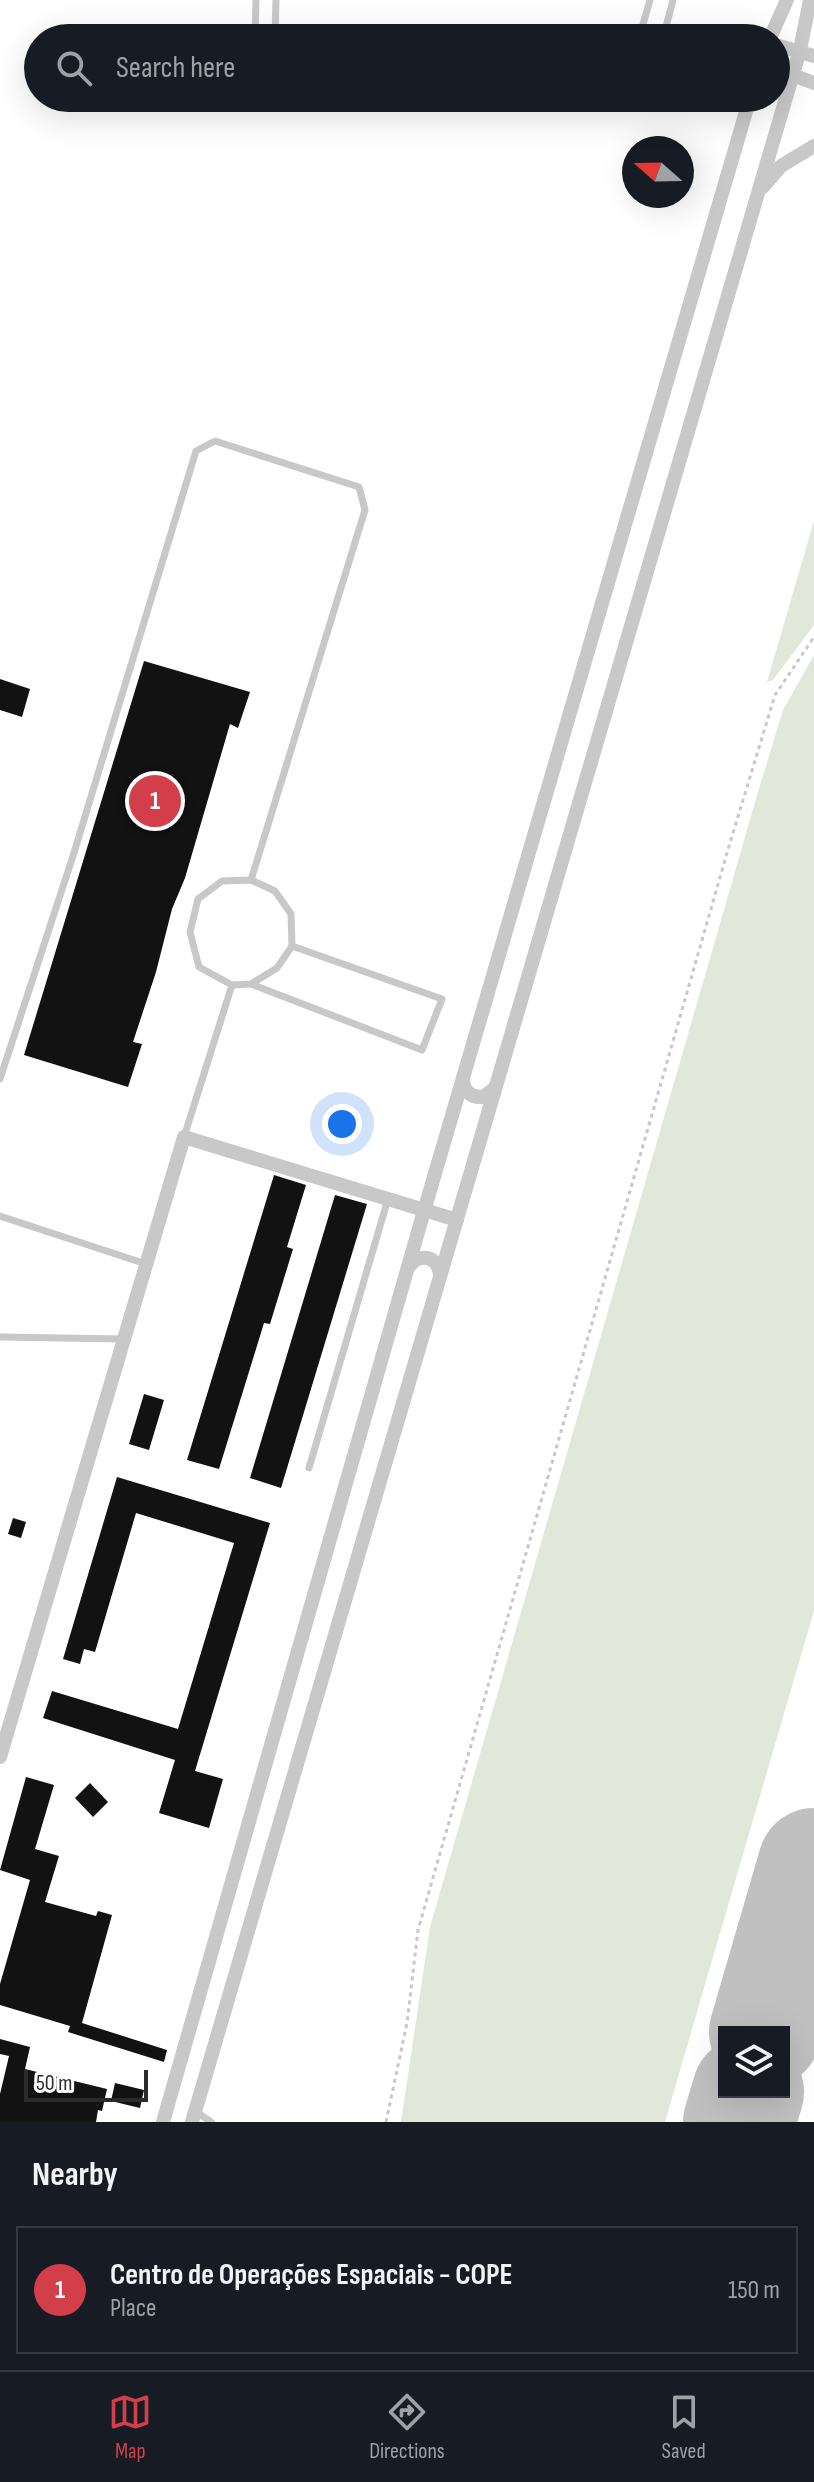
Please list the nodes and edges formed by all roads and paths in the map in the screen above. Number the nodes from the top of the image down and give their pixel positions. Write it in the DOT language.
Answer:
graph roads {
  1 [pos="256,0"];
  2 [pos="276,0"];
  3 [pos="650,0"];
  4 [pos="673,0"];
  5 [pos="787,0"];
  6 [pos="810,0"];
  7 [pos="255,24"];
  8 [pos="275,24"];
  9 [pos="643,24"];
  10 [pos="667,24"];
  11 [pos="776,24"];
  12 [pos="807,53"];
  13 [pos="792,75"];
  14 [pos="790,82"];
  15 [pos="814,83"];
  16 [pos="746,112"];
  17 [pos="781,112"];
  18 [pos="814,146"];
  19 [pos="758,194"];
  20 [pos="814,637"];
  21 [pos="251,880"];
  22 [pos="292,946"];
  23 [pos="251,984"];
  24 [pos="232,985"];
  25 [pos="463,1078"];
  26 [pos="0,1079"];
  27 [pos="496,1087"];
  28 [pos="184,1137"];
  29 [pos="388,1199"];
  30 [pos="424,1211"];
  31 [pos="0,1216"];
  32 [pos="457,1220"];
  33 [pos="146,1264"];
  34 [pos="408,1268"];
  35 [pos="440,1277"];
  36 [pos="0,1337"];
  37 [pos="123,1339"];
  38 [pos="309,1468"];
  39 [pos="0,1757"];
  40 [pos="194,2116"];
  41 [pos="163,2122"];
  42 [pos="211,2122"];
  43 [pos="386,2122"];
  1 -- 7 [label="lane"];
  2 -- 8 [label="lane"];
  3 -- 9 [label="lane"];
  4 -- 10 [label="lane"];
  5 -- 11 [label="street"];
  6 -- 12 [label="street"];
  12 -- 13 [label="street"];
  13 -- 14 [label="street"];
  13 -- 15 [label="street"];
  16 -- 25 [label="street"];
  17 -- 19 [label="street"];
  18 -- 19 [label="street"];
  19 -- 27 [label="street"];
  20 -- 43 [label="path"];
  21 -- 22 [label="lane"];
  21 -- 24 [label="lane"];
  21 -- 26 [label="lane"];
  22 -- 23 [label="lane"];
  22 -- 23 [label="lane"];
  23 -- 24 [label="lane"];
  24 -- 28 [label="lane"];
  25 -- 27 [label="street"];
  25 -- 30 [label="street"];
  27 -- 32 [label="street"];
  28 -- 29 [label="street"];
  28 -- 33 [label="street"];
  29 -- 30 [label="street"];
  29 -- 38 [label="lane"];
  30 -- 32 [label="street"];
  30 -- 34 [label="street"];
  31 -- 33 [label="lane"];
  32 -- 35 [label="street"];
  33 -- 37 [label="street"];
  34 -- 35 [label="street"];
  34 -- 41 [label="street"];
  35 -- 40 [label="street"];
  36 -- 37 [label="lane"];
  37 -- 39 [label="street"];
  40 -- 42 [label="lane"];
}
